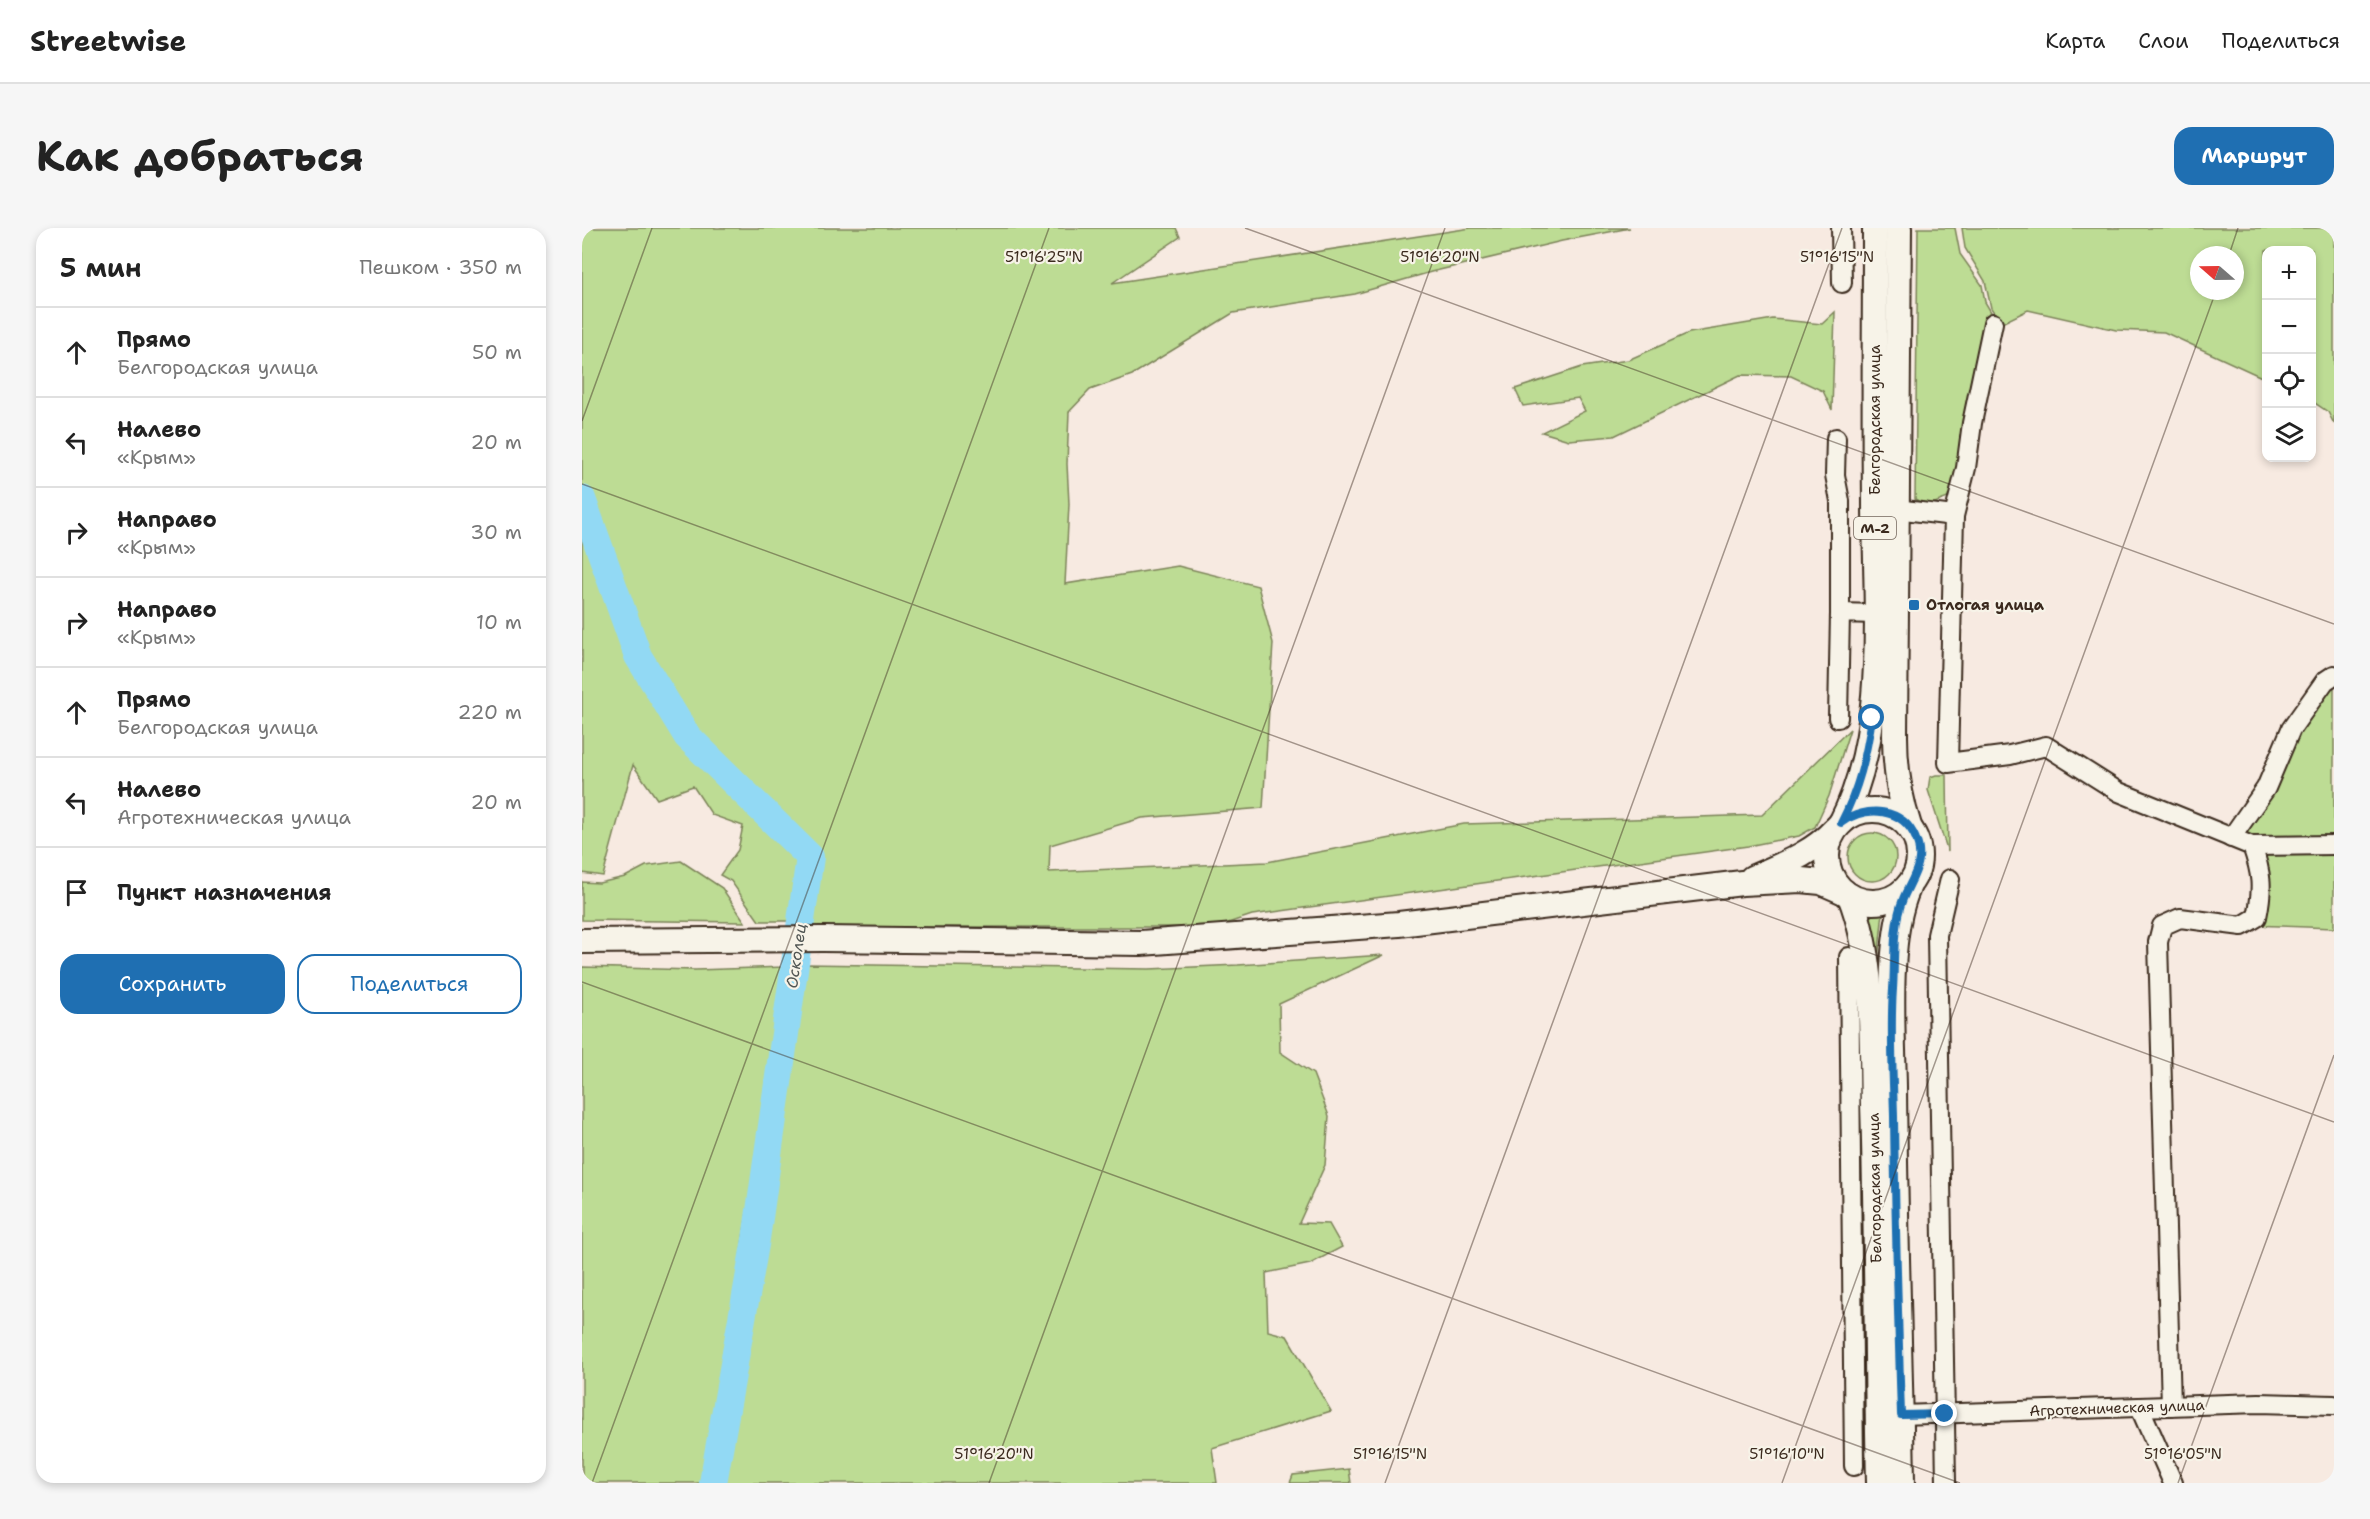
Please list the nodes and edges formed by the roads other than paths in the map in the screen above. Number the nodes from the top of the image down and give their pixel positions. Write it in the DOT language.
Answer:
graph roads {
  1 [pos="1841,228"];
  2 [pos="1875,228"];
  3 [pos="1899,228"];
  4 [pos="1842,283"];
  5 [pos="1993,323"];
  6 [pos="1836,438"];
  7 [pos="1896,509"];
  8 [pos="1954,516"];
  9 [pos="1840,613"];
  10 [pos="1875,614"];
  11 [pos="2334,675"];
  12 [pos="1838,718"];
  13 [pos="1837,826"];
  14 [pos="1909,826"];
  15 [pos="2231,838"];
  16 [pos="2334,845"];
  17 [pos="2252,846"];
  18 [pos="1950,879"];
  19 [pos="1742,883"];
  20 [pos="1908,888"];
  21 [pos="1847,894"];
  22 [pos="582,941"];
  23 [pos="1850,957"];
  24 [pos="2334,1405"];
  25 [pos="2171,1406"];
  26 [pos="2140,1408"];
  27 [pos="1945,1414"];
  28 [pos="1901,1415"];
  29 [pos="1879,1474"];
  30 [pos="1855,1475"];
  31 [pos="1902,1483"];
  32 [pos="1946,1483"];
  33 [pos="2172,1483"];
  1 -- 4 [label="street"];
  2 -- 10 [label="main road, Белгородская улица / М-2"];
  3 -- 7 [label="main road, Белгородская улица / М-2"];
  5 -- 8 [label="street"];
  6 -- 9 [label="street"];
  7 -- 8 [label="street"];
  7 -- 14 [label="main road, Белгородская улица / М-2"];
  8 -- 15 [label="street"];
  9 -- 10 [label="street"];
  9 -- 12 [label="street"];
  10 -- 13 [label="main road, Белгородская улица / М-2"];
  11 -- 15 [label="street"];
  13 -- 14 [label="main road"];
  13 -- 19 [label="main road"];
  13 -- 21 [label="main road, М-2"];
  14 -- 20 [label="main road, М-2"];
  15 -- 17 [label="street"];
  16 -- 17 [label="street"];
  17 -- 25 [label="street"];
  18 -- 27 [label="street"];
  19 -- 21 [label="main road"];
  19 -- 22 [label="main road"];
  20 -- 21 [label="main road"];
  20 -- 28 [label="main road, Белгородская улица / М-2"];
  21 -- 29 [label="main road, Белгородская улица / М-2"];
  23 -- 30 [label="street"];
  24 -- 25 [label="street, Агротехническая улица"];
  25 -- 26 [label="street, Агротехническая улица"];
  26 -- 27 [label="street, Агротехническая улица"];
  26 -- 33 [label="street"];
  27 -- 28 [label="street, Агротехническая улица"];
  27 -- 32 [label="street"];
  28 -- 31 [label="main road, Белгородская улица / М-2"];
  29 -- 30 [label="street"];
}
